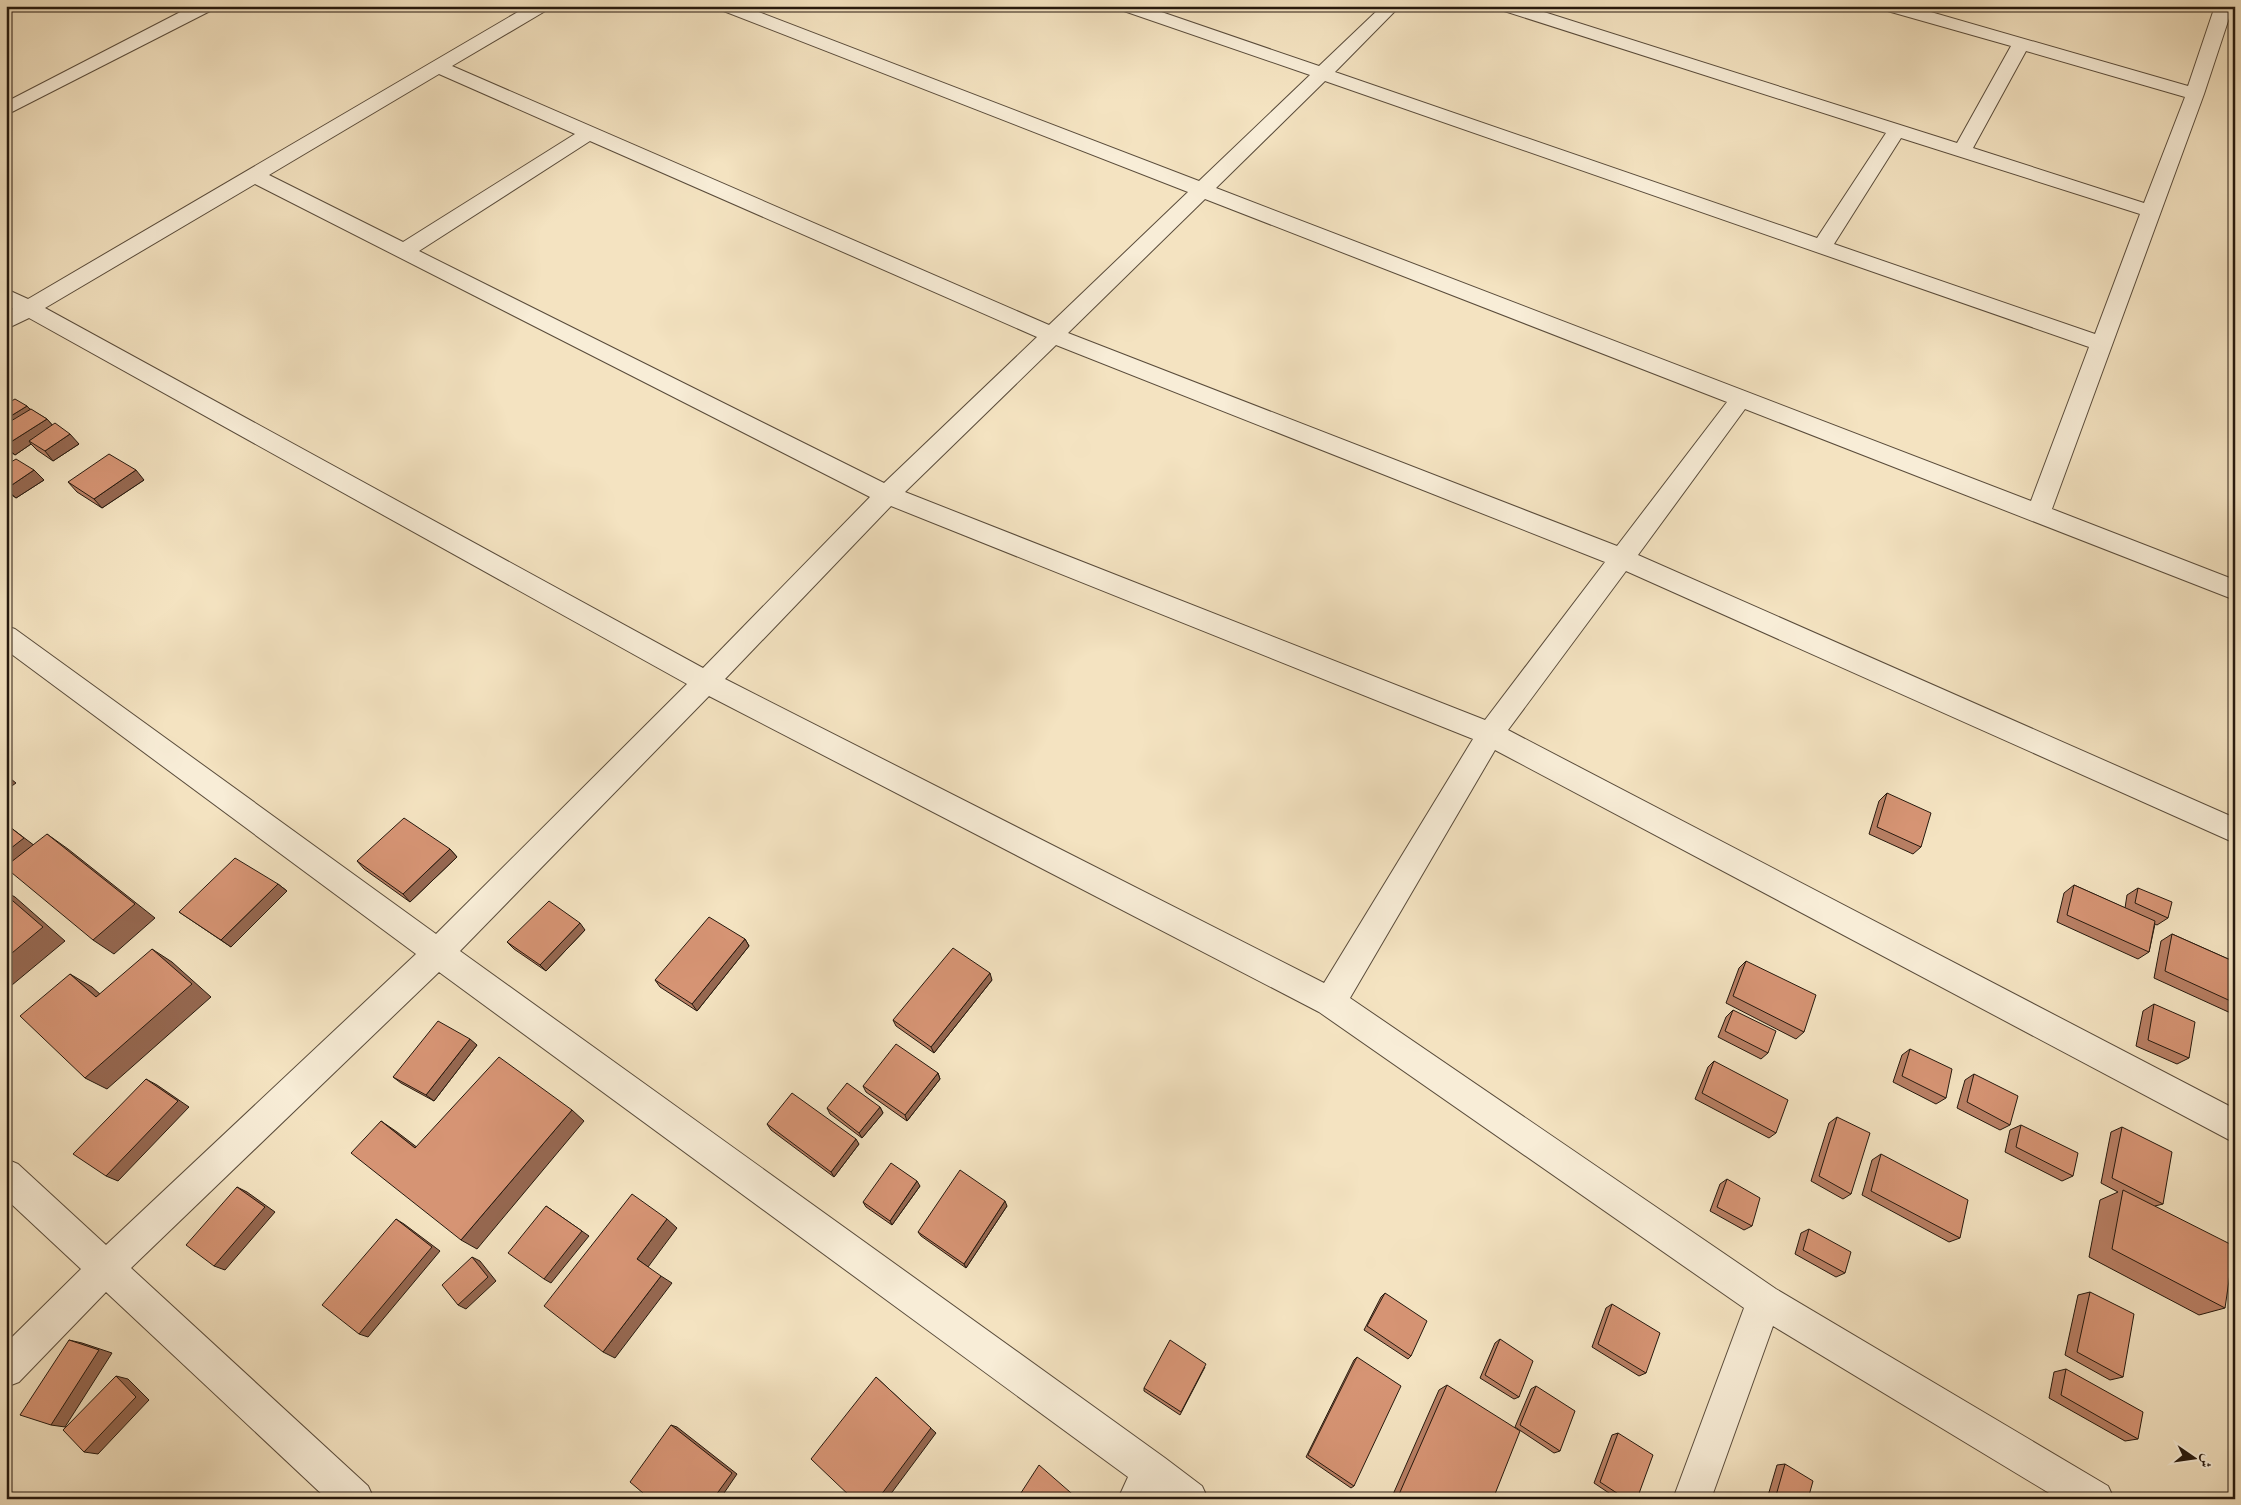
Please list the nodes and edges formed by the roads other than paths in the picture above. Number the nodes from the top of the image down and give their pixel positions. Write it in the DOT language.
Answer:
graph roads {
  1 [pos="206,6"];
  2 [pos="541,6"];
  3 [pos="727,6"];
  4 [pos="1127,6"];
  5 [pos="1392,6"];
  6 [pos="1507,6"];
  7 [pos="1890,6"];
  8 [pos="2224,6"];
  9 [pos="2021,44"];
  10 [pos="438,67"];
  11 [pos="1321,74"];
  12 [pos="2195,94"];
  13 [pos="6,109"];
  14 [pos="1897,130"];
  15 [pos="589,133"];
  16 [pos="1962,151"];
  17 [pos="255,176"];
  18 [pos="1201,190"];
  19 [pos="2150,211"];
  20 [pos="1822,247"];
  21 [pos="404,251"];
  22 [pos="14,309"];
  23 [pos="1052,334"];
  24 [pos="2102,344"];
  25 [pos="1741,399"];
  26 [pos="887,495"];
  27 [pos="2038,514"];
  28 [pos="1622,558"];
  29 [pos="2235,590"];
  30 [pos="6,636"];
  31 [pos="706,682"];
  32 [pos="1490,734"];
  33 [pos="2235,831"];
  34 [pos="438,953"];
  35 [pos="1330,1002"];
  36 [pos="2235,1127"];
  37 [pos="6,1176"];
  38 [pos="105,1269"];
  39 [pos="1764,1301"];
  40 [pos="6,1369"];
  41 [pos="1145,1485"];
  42 [pos="355,1499"];
  43 [pos="1189,1499"];
  44 [pos="1692,1499"];
  45 [pos="2096,1499"];
  1 -- 13 [label="street"];
  2 -- 10 [label="street"];
  3 -- 18 [label="street"];
  4 -- 11 [label="street"];
  5 -- 11 [label="street"];
  6 -- 14 [label="street"];
  7 -- 9 [label="street"];
  8 -- 12 [label="street"];
  9 -- 12 [label="street"];
  9 -- 16 [label="street"];
  10 -- 15 [label="street"];
  10 -- 17 [label="street"];
  11 -- 18 [label="street"];
  11 -- 20 [label="street"];
  12 -- 19 [label="street"];
  14 -- 16 [label="street"];
  14 -- 20 [label="street"];
  15 -- 21 [label="street"];
  15 -- 23 [label="street"];
  16 -- 19 [label="street"];
  17 -- 21 [label="street"];
  17 -- 22 [label="street"];
  18 -- 23 [label="street"];
  18 -- 25 [label="street"];
  19 -- 24 [label="street"];
  20 -- 24 [label="street"];
  21 -- 26 [label="street"];
  22 -- 31 [label="street"];
  23 -- 26 [label="street"];
  23 -- 28 [label="street"];
  24 -- 27 [label="street"];
  25 -- 27 [label="street"];
  25 -- 28 [label="street"];
  26 -- 31 [label="street"];
  26 -- 32 [label="street"];
  27 -- 29 [label="street"];
  28 -- 32 [label="street"];
  28 -- 33 [label="street"];
  30 -- 34 [label="street"];
  31 -- 34 [label="street"];
  31 -- 35 [label="street"];
  32 -- 35 [label="street"];
  32 -- 36 [label="street"];
  34 -- 38 [label="street"];
  34 -- 41 [label="street"];
  35 -- 39 [label="street"];
  37 -- 38 [label="street"];
  38 -- 40 [label="street"];
  38 -- 42 [label="street"];
  39 -- 44 [label="street"];
  39 -- 45 [label="street"];
  41 -- 43 [label="street"];
}
